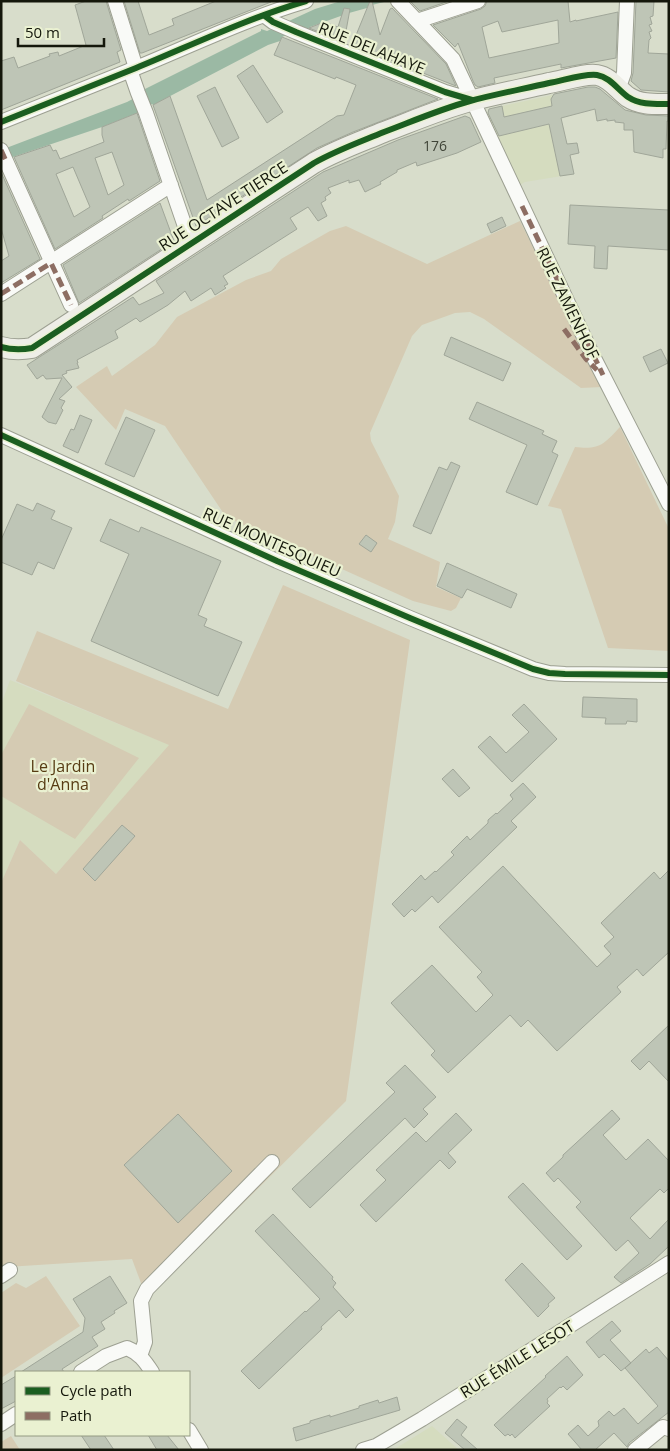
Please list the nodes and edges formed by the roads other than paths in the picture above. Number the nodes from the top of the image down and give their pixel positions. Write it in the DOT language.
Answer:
graph roads {
  1 [pos="115,1"];
  2 [pos="306,1"];
  3 [pos="398,1"];
  4 [pos="478,1"];
  5 [pos="627,1"];
  6 [pos="269,19"];
  7 [pos="417,21"];
  8 [pos="133,69"];
  9 [pos="619,88"];
  10 [pos="472,100"];
  11 [pos="669,104"];
  12 [pos="1,122"];
  13 [pos="4,156"];
  14 [pos="172,186"];
  15 [pos="191,244"];
  16 [pos="51,263"];
  17 [pos="1,294"];
  18 [pos="71,305"];
  19 [pos="1,347"];
  20 [pos="1,435"];
  21 [pos="669,504"];
  22 [pos="669,675"];
  23 [pos="272,1162"];
  24 [pos="669,1263"];
  25 [pos="140,1356"];
  26 [pos="83,1371"];
  27 [pos="151,1371"];
  28 [pos="15,1415"];
  29 [pos="1,1424"];
  30 [pos="669,1429"];
  31 [pos="190,1432"];
  32 [pos="201,1450"];
  33 [pos="363,1450"];
  34 [pos="635,1450"];
  1 -- 8 [label="street"];
  2 -- 6 [label="street"];
  3 -- 7 [label="street, RUE ZAMENHOF"];
  4 -- 7 [label="street"];
  5 -- 9 [label="street"];
  6 -- 8 [label="street"];
  6 -- 10 [label="street, RUE DELAHAYE"];
  7 -- 10 [label="street, RUE ZAMENHOF"];
  8 -- 12 [label="street"];
  8 -- 14 [label="street"];
  9 -- 10 [label="street, RUE OCTAVE TIERCE"];
  9 -- 11 [label="street, RUE OCTAVE TIERCE"];
  10 -- 15 [label="street, RUE OCTAVE TIERCE"];
  10 -- 21 [label="street, RUE ZAMENHOF"];
  13 -- 16 [label="street"];
  14 -- 15 [label="street"];
  14 -- 16 [label="street"];
  15 -- 19 [label="street, RUE OCTAVE TIERCE"];
  16 -- 17 [label="street"];
  16 -- 18 [label="street"];
  20 -- 22 [label="street, RUE MONTESQUIEU"];
  23 -- 25 [label="street"];
  24 -- 33 [label="street, RUE ÉMILE LESOT"];
  25 -- 26 [label="street"];
  25 -- 27 [label="street"];
  28 -- 29 [label="street"];
  30 -- 34 [label="street"];
  31 -- 32 [label="street"];
}
